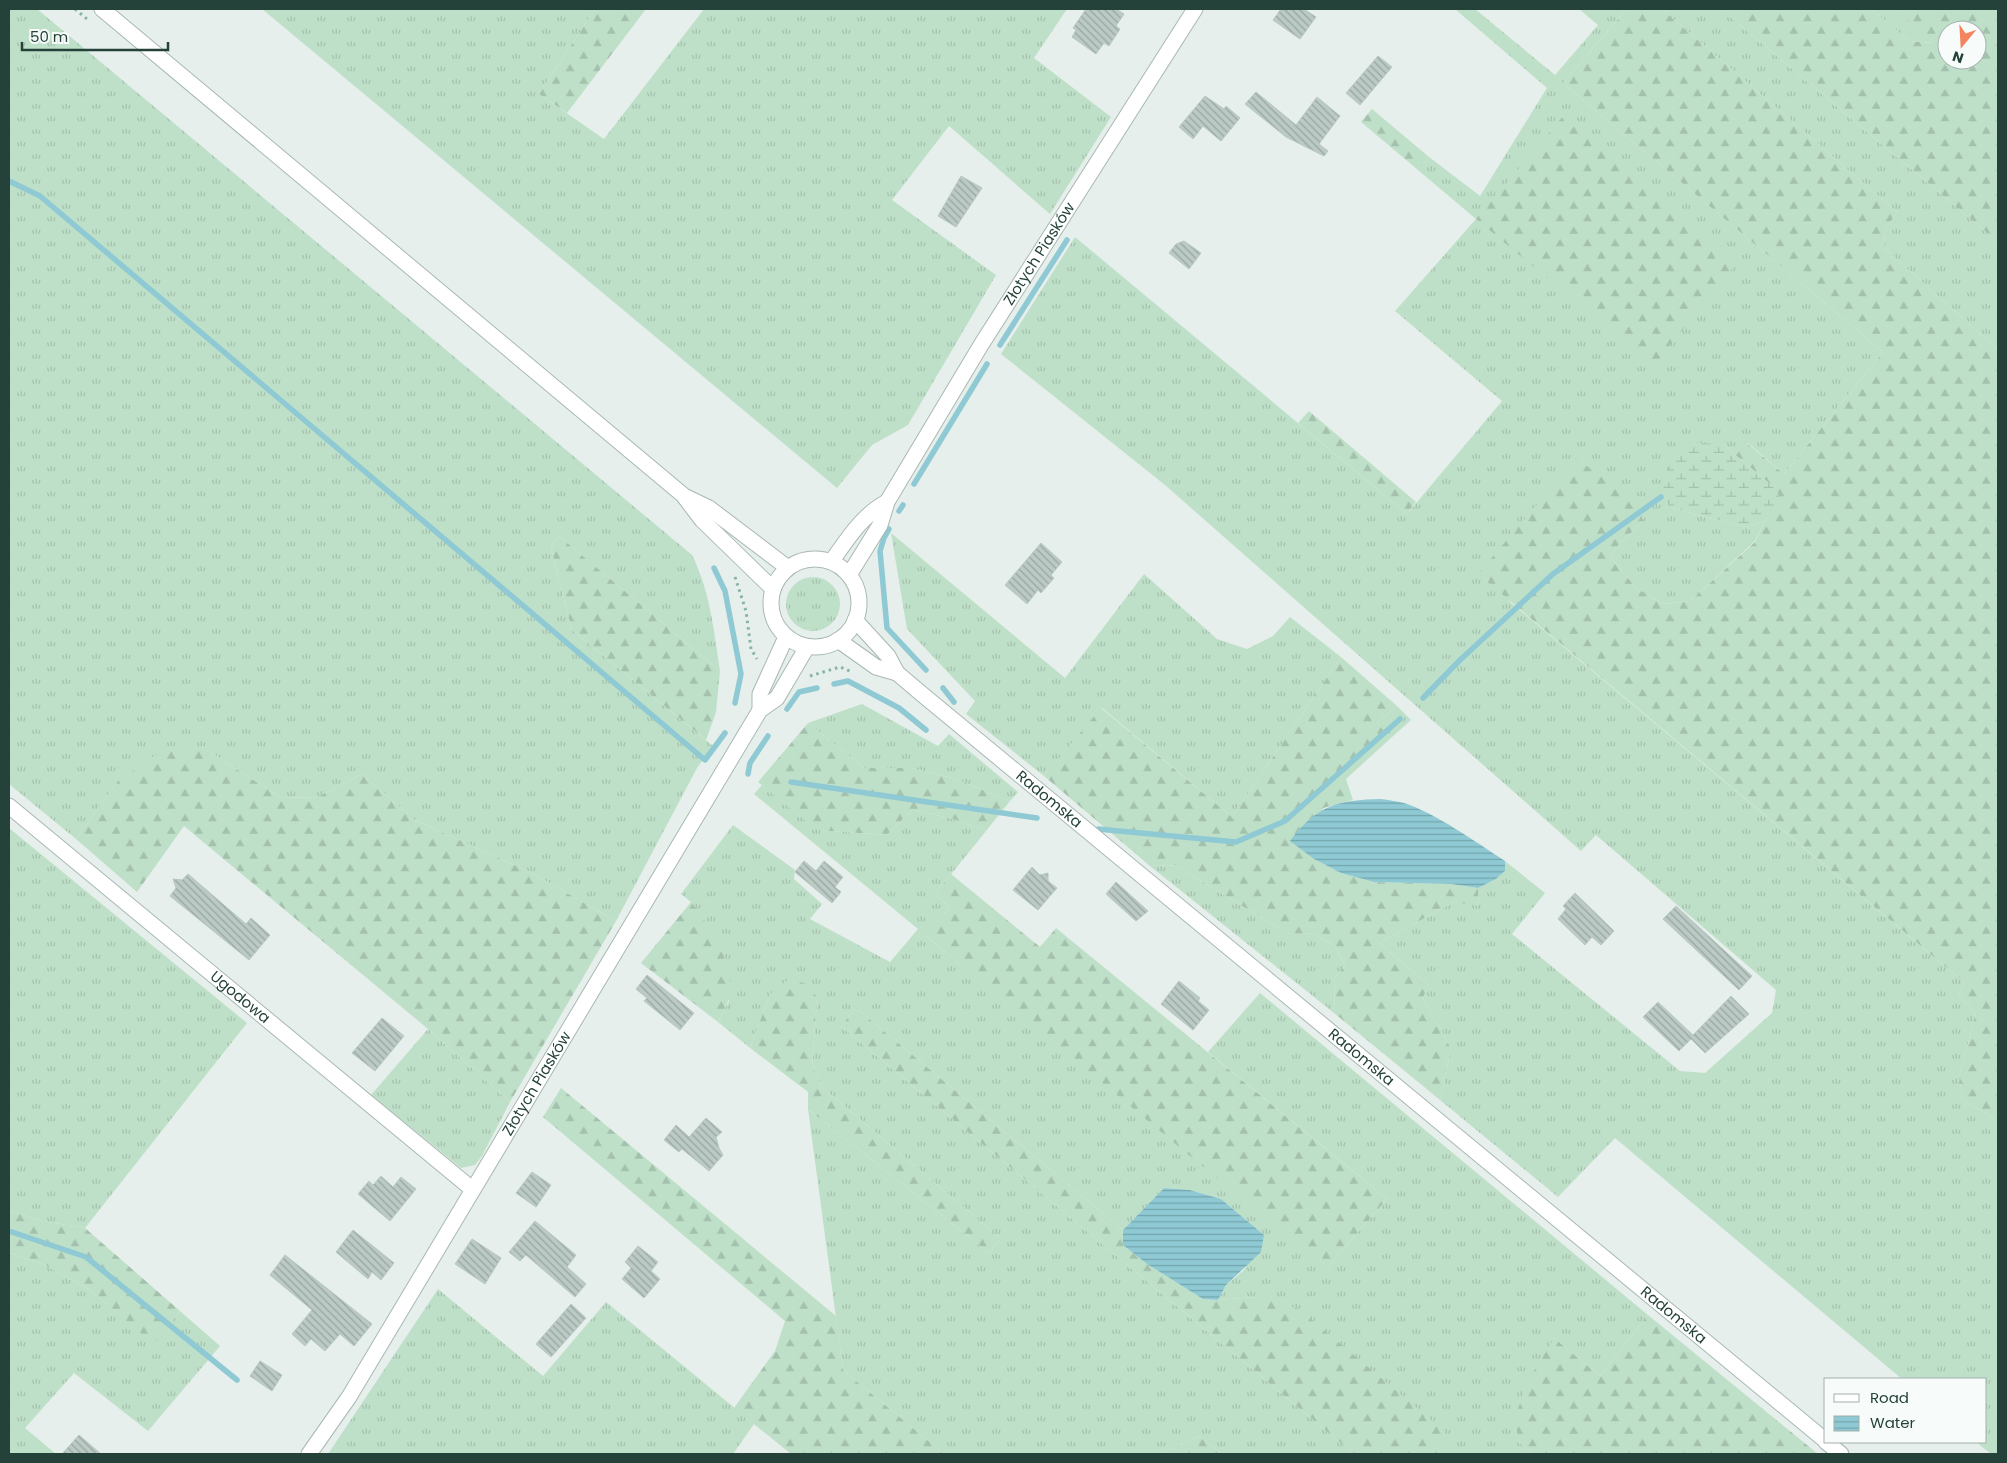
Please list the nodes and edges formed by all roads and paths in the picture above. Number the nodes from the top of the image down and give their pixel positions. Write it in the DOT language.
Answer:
graph roads {
  1 [pos="75,9"];
  2 [pos="102,9"];
  3 [pos="1195,9"];
  4 [pos="90,22"];
  5 [pos="683,495"];
  6 [pos="887,502"];
  7 [pos="830,562"];
  8 [pos="788,568"];
  9 [pos="732,571"];
  10 [pos="849,575"];
  11 [pos="773,589"];
  12 [pos="856,620"];
  13 [pos="786,637"];
  14 [pos="838,640"];
  15 [pos="807,647"];
  16 [pos="760,662"];
  17 [pos="852,672"];
  18 [pos="897,674"];
  19 [pos="807,677"];
  20 [pos="760,710"];
  21 [pos="9,806"];
  22 [pos="472,1189"];
  23 [pos="1824,1440"];
  24 [pos="1827,1443"];
  25 [pos="309,1454"];
  26 [pos="1842,1454"];
  1 -- 4 [label="path"];
  2 -- 5 [label="street"];
  3 -- 6 [label="street, Złotych Piasków"];
  5 -- 8 [label="street"];
  5 -- 11 [label="street"];
  6 -- 7 [label="street, Złotych Piasków"];
  6 -- 10 [label="street, Złotych Piasków"];
  7 -- 8 [label="street"];
  7 -- 10 [label="street"];
  8 -- 11 [label="street"];
  9 -- 16 [label="path"];
  10 -- 12 [label="street"];
  11 -- 13 [label="street"];
  12 -- 14 [label="street"];
  12 -- 18 [label="street, Radomska"];
  13 -- 15 [label="street"];
  13 -- 20 [label="street, Złotych Piasków"];
  14 -- 15 [label="street"];
  14 -- 18 [label="street, Radomska"];
  15 -- 20 [label="street, Złotych Piasków"];
  17 -- 19 [label="path"];
  18 -- 23 [label="street, Radomska"];
  20 -- 22 [label="street, Złotych Piasków"];
  21 -- 22 [label="street, Ugodowa"];
  22 -- 25 [label="street, Złotych Piasków"];
  24 -- 26 [label="street, Radomska"];
}
